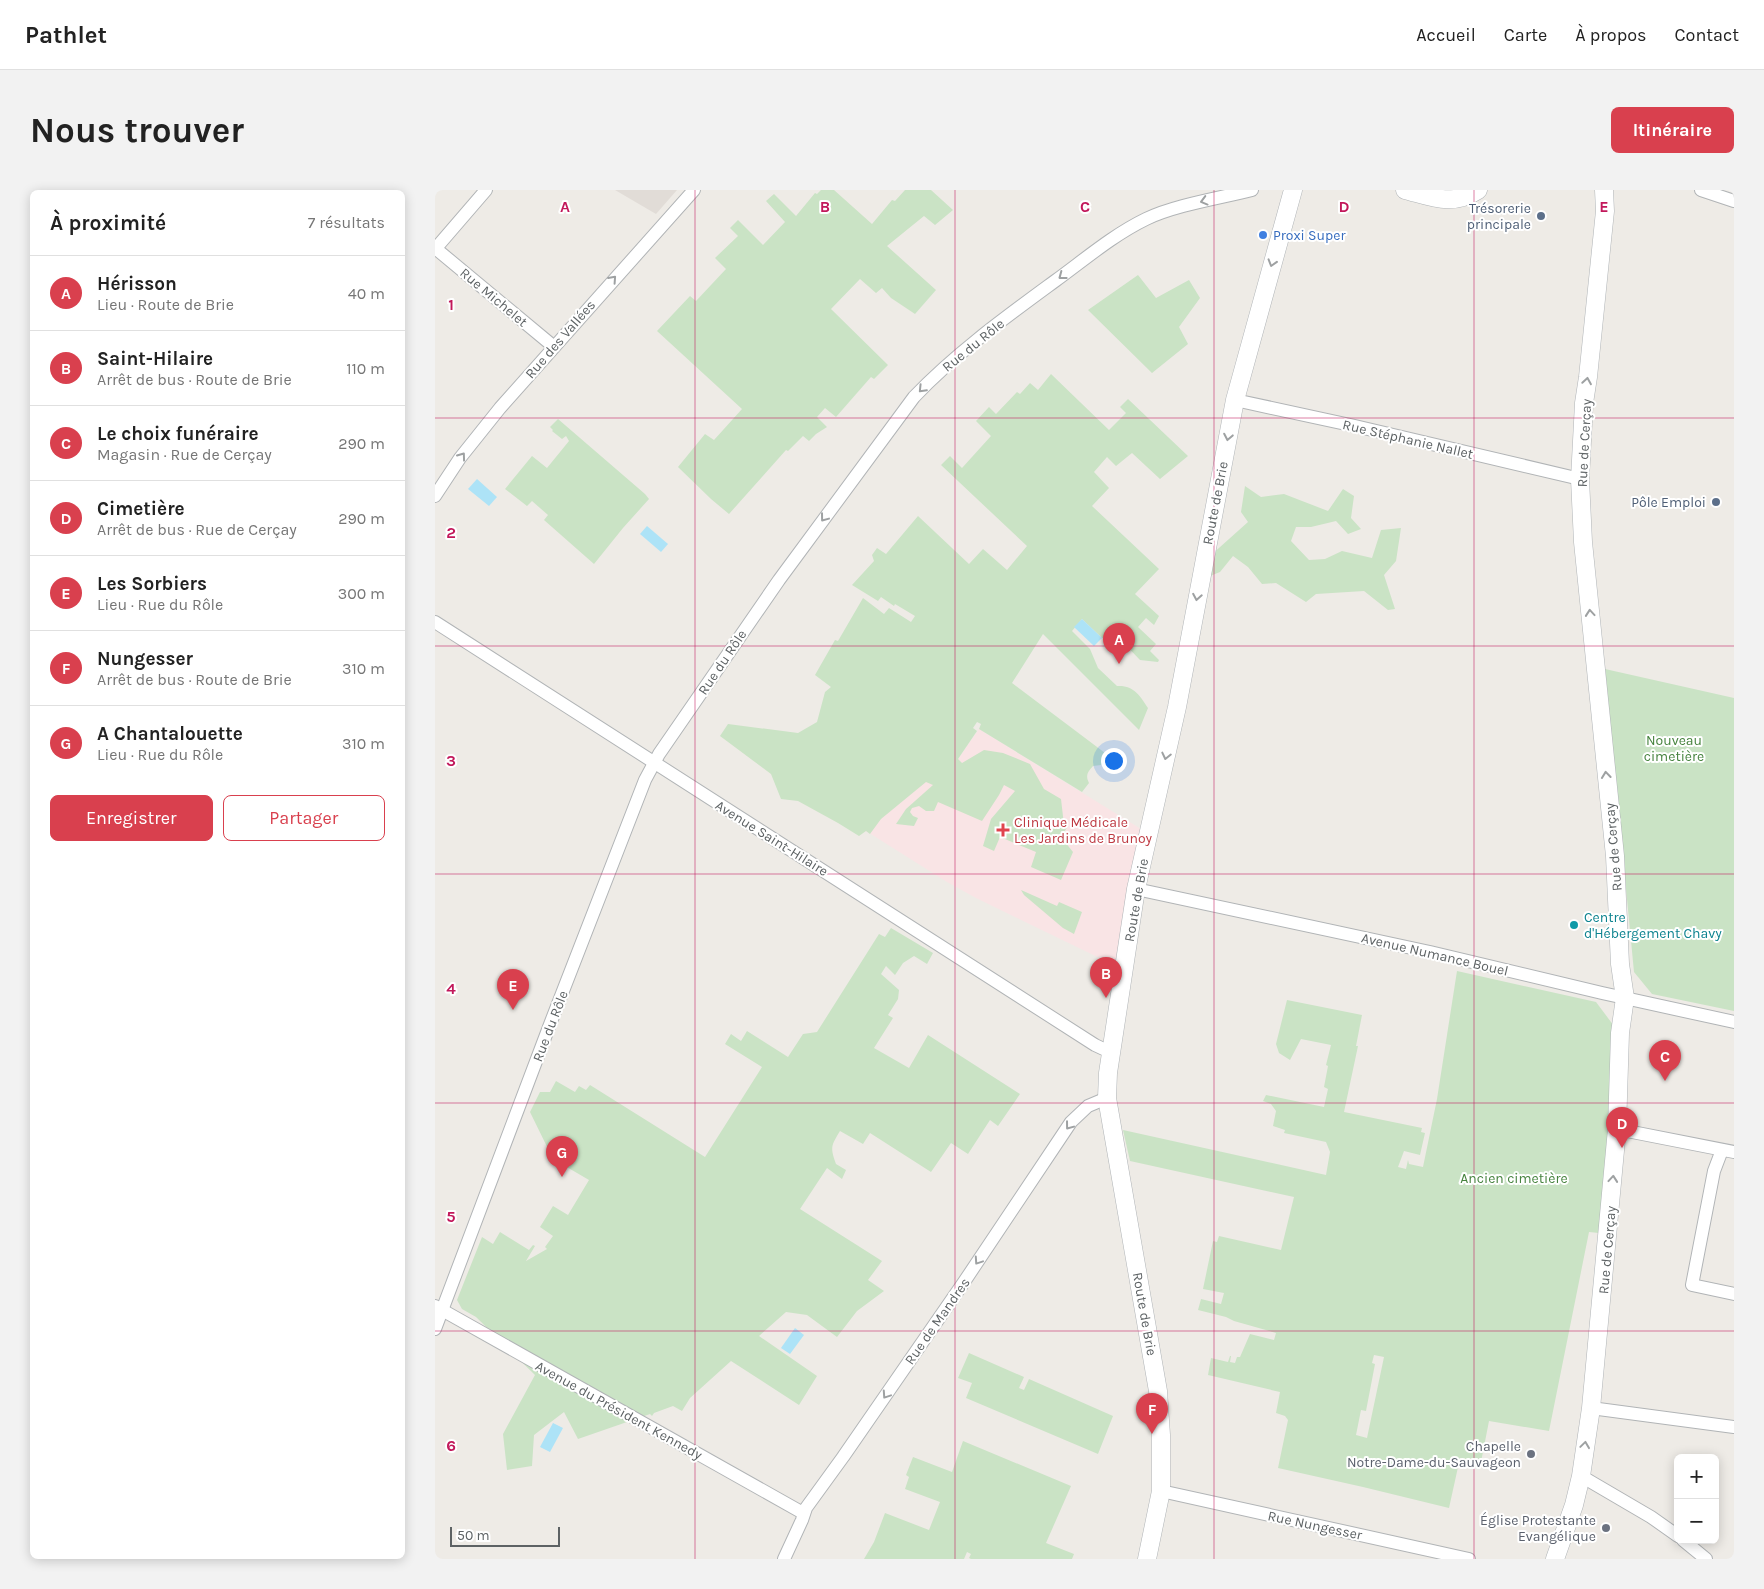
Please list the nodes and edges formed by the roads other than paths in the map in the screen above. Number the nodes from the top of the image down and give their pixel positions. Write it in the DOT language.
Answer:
graph roads {
  1 [pos="486,190"];
  2 [pos="694,190"];
  3 [pos="1252,190"];
  4 [pos="1293,190"];
  5 [pos="1405,190"];
  6 [pos="1478,190"];
  7 [pos="1604,190"];
  8 [pos="1701,190"];
  9 [pos="1734,201"];
  10 [pos="435,248"];
  11 [pos="553,346"];
  12 [pos="1235,400"];
  13 [pos="1581,479"];
  14 [pos="435,496"];
  15 [pos="435,622"];
  16 [pos="654,762"];
  17 [pos="1136,889"];
  18 [pos="1625,998"];
  19 [pos="1734,1022"];
  20 [pos="1111,1052"];
  21 [pos="1107,1098"];
  22 [pos="1617,1129"];
  23 [pos="1728,1151"];
  24 [pos="1734,1294"];
  25 [pos="439,1308"];
  26 [pos="435,1329"];
  27 [pos="1591,1408"];
  28 [pos="1734,1427"];
  29 [pos="1581,1476"];
  30 [pos="1161,1491"];
  31 [pos="803,1513"];
  32 [pos="1674,1533"];
  33 [pos="1688,1544"];
  34 [pos="784,1559"];
  35 [pos="1147,1559"];
  36 [pos="1469,1559"];
  37 [pos="1555,1559"];
  38 [pos="1706,1559"];
  1 -- 10 [label="street"];
  11 -- 2 [label="street, Rue des Vallées, one-way"];
  3 -- 16 [label="street, Rue du Rôle, one-way"];
  4 -- 12 [label="street, Route de Brie, one-way"];
  5 -- 6 [label="street"];
  13 -- 7 [label="street, Rue de Cerçay, one-way"];
  8 -- 9 [label="street"];
  10 -- 11 [label="street, Rue Michelet"];
  14 -- 11 [label="street, Rue des Vallées, one-way"];
  12 -- 13 [label="street, Rue Stéphanie Nallet"];
  12 -- 17 [label="street, Route de Brie, one-way"];
  18 -- 13 [label="street, Rue de Cerçay, one-way"];
  15 -- 16 [label="street, Avenue Saint-Hilaire"];
  16 -- 20 [label="street, Avenue Saint-Hilaire"];
  16 -- 25 [label="street, Rue du Rôle"];
  17 -- 18 [label="street, Avenue Numance Bouel"];
  17 -- 20 [label="street, Route de Brie"];
  18 -- 19 [label="street, Avenue Numance Bouel"];
  18 -- 22 [label="street, Rue de Cerçay"];
  20 -- 21 [label="street, Route de Brie"];
  21 -- 30 [label="street, Route de Brie"];
  21 -- 31 [label="street, Rue de Mandres, one-way"];
  22 -- 23 [label="street"];
  27 -- 22 [label="street, Rue de Cerçay, one-way"];
  23 -- 24 [label="street"];
  25 -- 26 [label="street, Rue du Rôle"];
  25 -- 31 [label="street, Avenue du Président Kennedy"];
  27 -- 28 [label="street"];
  29 -- 27 [label="street, Rue de Cerçay, one-way"];
  29 -- 32 [label="street"];
  29 -- 37 [label="street, Rue de Cerçay"];
  30 -- 35 [label="street, Route de Brie"];
  30 -- 36 [label="street, Rue Nungesser"];
  31 -- 34 [label="street, Rue de Mandres"];
  33 -- 38 [label="street"];
}
